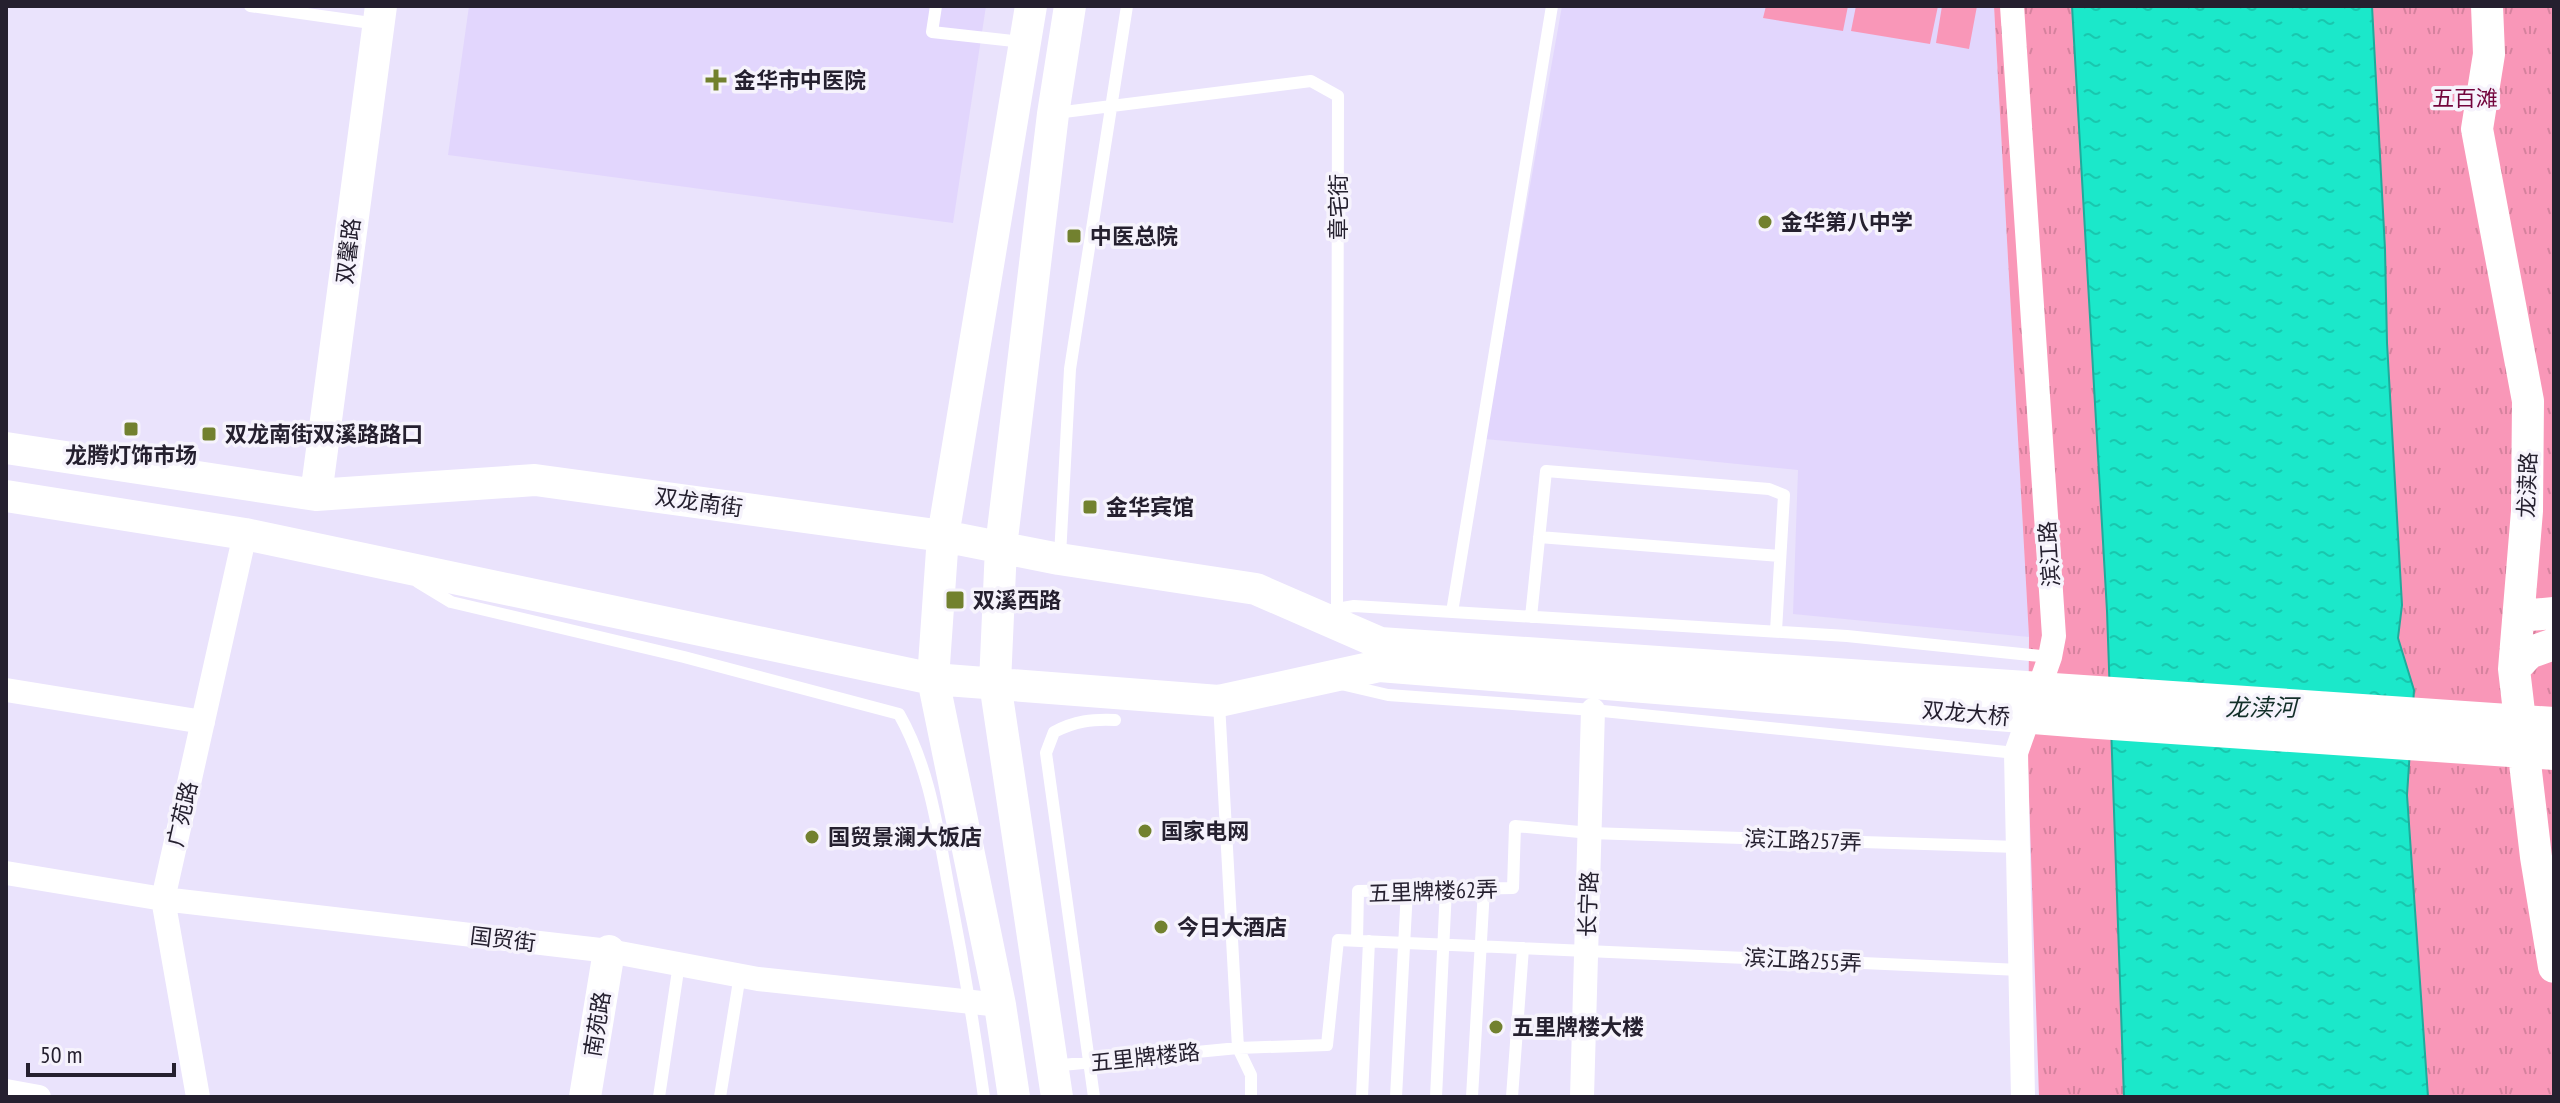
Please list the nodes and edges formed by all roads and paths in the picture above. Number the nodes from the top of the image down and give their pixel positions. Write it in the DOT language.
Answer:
graph roads {
  1 [pos="250,6"];
  2 [pos="936,6"];
  3 [pos="1031,6"];
  4 [pos="1070,6"];
  5 [pos="1127,6"];
  6 [pos="1552,6"];
  7 [pos="2012,6"];
  8 [pos="2487,6"];
  9 [pos="379,15"];
  10 [pos="1025,42"];
  11 [pos="1111,106"];
  12 [pos="1053,114"];
  13 [pos="6,448"];
  14 [pos="316,495"];
  15 [pos="6,496"];
  16 [pos="245,534"];
  17 [pos="943,536"];
  18 [pos="1539,537"];
  19 [pos="1001,547"];
  20 [pos="1780,556"];
  21 [pos="1059,559"];
  22 [pos="392,565"];
  23 [pos="1323,612"];
  24 [pos="1452,612"];
  25 [pos="2554,613"];
  26 [pos="2519,616"];
  27 [pos="1531,617"];
  28 [pos="1776,631"];
  29 [pos="2554,644"];
  30 [pos="1380,654"];
  31 [pos="2050,657"];
  32 [pos="2514,669"];
  33 [pos="1318,678"];
  34 [pos="933,679"];
  35 [pos="995,683"];
  36 [pos="6,690"];
  37 [pos="1219,701"];
  38 [pos="1593,710"];
  39 [pos="1115,720"];
  40 [pos="203,722"];
  41 [pos="2554,723"];
  42 [pos="2016,753"];
  43 [pos="2554,754"];
  44 [pos="1590,833"];
  45 [pos="2017,847"];
  46 [pos="2545,849"];
  47 [pos="6,873"];
  48 [pos="1446,889"];
  49 [pos="1484,889"];
  50 [pos="1407,890"];
  51 [pos="163,899"];
  52 [pos="1363,941"];
  53 [pos="1405,943"];
  54 [pos="1444,945"];
  55 [pos="1482,946"];
  56 [pos="1523,948"];
  57 [pos="609,951"];
  58 [pos="1586,951"];
  59 [pos="679,964"];
  60 [pos="2554,967"];
  61 [pos="2020,970"];
  62 [pos="740,975"];
  63 [pos="985,1004"];
  64 [pos="1238,1048"];
  65 [pos="1088,1062"];
  66 [pos="1054,1082"];
  67 [pos="6,1091"];
  68 [pos="39,1097"];
  69 [pos="198,1097"];
  70 [pos="585,1097"];
  71 [pos="659,1097"];
  72 [pos="720,1097"];
  73 [pos="984,1097"];
  74 [pos="1014,1097"];
  75 [pos="1094,1097"];
  76 [pos="1251,1097"];
  77 [pos="1362,1097"];
  78 [pos="1396,1097"];
  79 [pos="1436,1097"];
  80 [pos="1472,1097"];
  81 [pos="1512,1097"];
  82 [pos="1582,1097"];
  83 [pos="2023,1097"];
  1 -- 9 [label="lane"];
  2 -- 10 [label="lane"];
  3 -- 10 [label="main road"];
  4 -- 12 [label="main road"];
  5 -- 11 [label="lane"];
  6 -- 24 [label="lane"];
  7 -- 31 [label="street, 滨江路"];
  8 -- 26 [label="main road, 龙渎路"];
  9 -- 14 [label="main road, 双馨路"];
  10 -- 17 [label="main road"];
  11 -- 12 [label="lane, 章宅街"];
  11 -- 21 [label="lane"];
  11 -- 23 [label="lane, 章宅街"];
  12 -- 19 [label="main road"];
  13 -- 14 [label="main road, 双龙南街"];
  14 -- 17 [label="main road, 双龙南街"];
  15 -- 16 [label="main road"];
  16 -- 22 [label="main road"];
  16 -- 40 [label="street, 广苑路"];
  17 -- 19 [label="main road, 双龙南街"];
  17 -- 34 [label="main road"];
  18 -- 20 [label="lane"];
  18 -- 20 [label="lane"];
  18 -- 27 [label="lane"];
  19 -- 21 [label="main road, 双龙南街"];
  19 -- 35 [label="main road"];
  20 -- 28 [label="lane"];
  21 -- 23 [label="main road, 双龙南街"];
  22 -- 34 [label="main road"];
  22 -- 63 [label="lane"];
  23 -- 24 [label="lane"];
  23 -- 30 [label="main road, 双龙南街"];
  24 -- 27 [label="lane"];
  25 -- 26 [label="main road"];
  26 -- 32 [label="main road, 龙渎路"];
  27 -- 28 [label="lane"];
  28 -- 31 [label="lane"];
  29 -- 32 [label="main road"];
  30 -- 33 [label="main road"];
  30 -- 41 [label="main road, 双龙大桥"];
  30 -- 43 [label="main road, 双龙大桥"];
  31 -- 42 [label="street, 滨江路"];
  32 -- 46 [label="main road, 龙渎路"];
  33 -- 37 [label="main road"];
  33 -- 38 [label="lane"];
  34 -- 35 [label="main road"];
  34 -- 63 [label="main road"];
  35 -- 37 [label="main road"];
  35 -- 66 [label="main road"];
  36 -- 40 [label="street"];
  37 -- 64 [label="lane"];
  38 -- 42 [label="lane"];
  38 -- 44 [label="street, 长宁路"];
  39 -- 65 [label="lane"];
  40 -- 51 [label="street, 广苑路"];
  42 -- 45 [label="street, 滨江路"];
  44 -- 45 [label="lane, 滨江路257弄"];
  44 -- 49 [label="lane, 五里牌楼62弄"];
  44 -- 58 [label="street, 长宁路"];
  45 -- 61 [label="street, 滨江路"];
  46 -- 60 [label="main road, 龙渎路"];
  47 -- 51 [label="street, 国贸街"];
  48 -- 49 [label="lane, 五里牌楼62弄"];
  48 -- 50 [label="lane, 五里牌楼62弄"];
  48 -- 54 [label="lane"];
  49 -- 55 [label="lane"];
  50 -- 52 [label="lane, 五里牌楼62弄"];
  50 -- 53 [label="lane"];
  51 -- 57 [label="street, 国贸街"];
  51 -- 69 [label="street, 广苑路"];
  52 -- 53 [label="lane, 滨江路255弄"];
  52 -- 64 [label="lane, 五里牌楼路"];
  52 -- 77 [label="lane"];
  53 -- 54 [label="lane, 滨江路255弄"];
  53 -- 78 [label="lane"];
  54 -- 55 [label="lane, 滨江路255弄"];
  54 -- 79 [label="lane"];
  55 -- 56 [label="lane, 滨江路255弄"];
  55 -- 80 [label="lane"];
  56 -- 58 [label="lane, 滨江路255弄"];
  56 -- 81 [label="lane"];
  57 -- 59 [label="street, 国贸街"];
  57 -- 70 [label="main road, 南苑路"];
  58 -- 61 [label="lane, 滨江路255弄"];
  58 -- 82 [label="street, 长宁路"];
  59 -- 62 [label="street, 国贸街"];
  59 -- 71 [label="lane"];
  61 -- 83 [label="street, 滨江路"];
  62 -- 63 [label="street, 国贸街"];
  62 -- 72 [label="lane"];
  63 -- 73 [label="lane"];
  63 -- 74 [label="main road"];
  64 -- 65 [label="lane, 五里牌楼路"];
  64 -- 76 [label="lane"];
  65 -- 66 [label="lane, 五里牌楼路"];
  65 -- 75 [label="lane"];
  67 -- 68 [label="street"];
}
